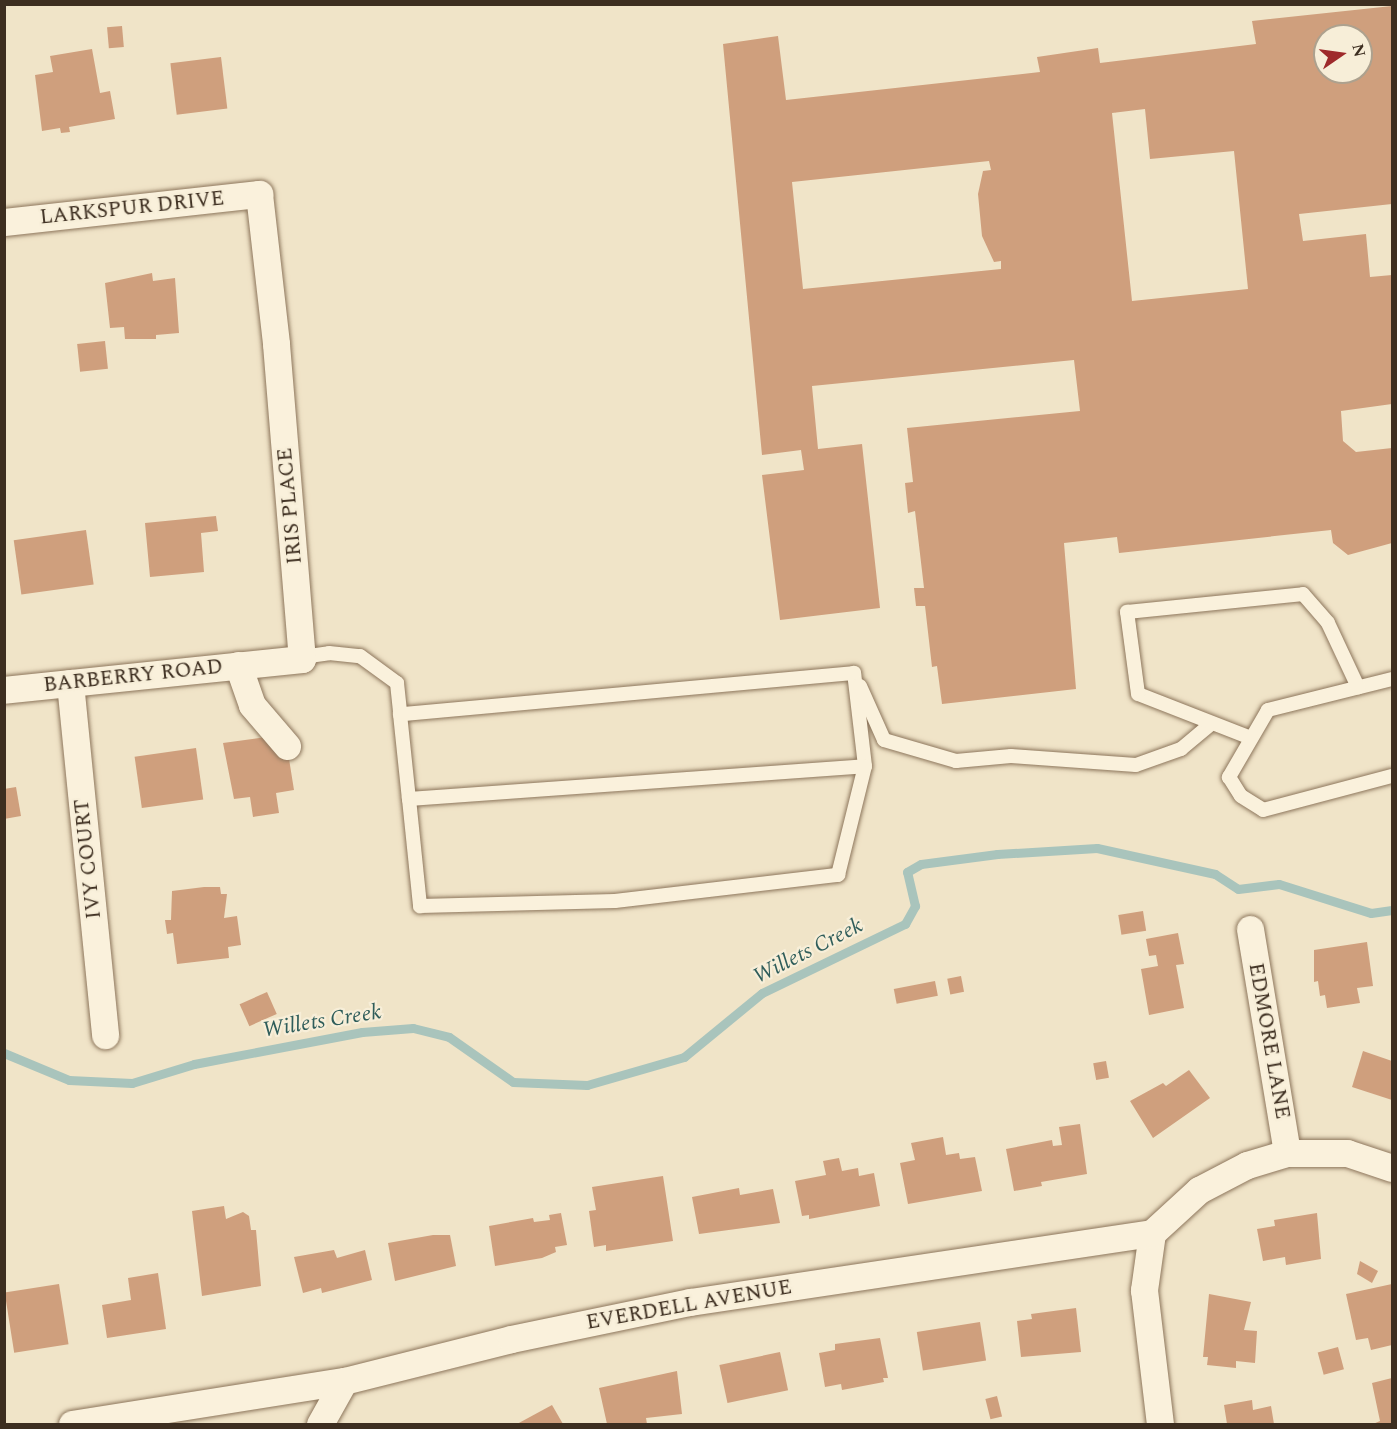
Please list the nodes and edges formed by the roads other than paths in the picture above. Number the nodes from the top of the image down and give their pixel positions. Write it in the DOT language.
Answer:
graph roads {
  1 [pos="259,194"];
  2 [pos="4,222"];
  3 [pos="302,657"];
  4 [pos="238,665"];
  5 [pos="854,673"];
  6 [pos="1392,679"];
  7 [pos="70,683"];
  8 [pos="1359,687"];
  9 [pos="4,690"];
  10 [pos="400,714"];
  11 [pos="1212,723"];
  12 [pos="1251,738"];
  13 [pos="287,746"];
  14 [pos="866,766"];
  15 [pos="1392,776"];
  16 [pos="409,799"];
  17 [pos="1250,929"];
  18 [pos="105,1035"];
  19 [pos="1287,1154"];
  20 [pos="1392,1167"];
  21 [pos="1152,1233"];
  22 [pos="344,1381"];
  23 [pos="72,1425"];
  24 [pos="320,1425"];
  25 [pos="1160,1425"];
  1 -- 2 [label="street, LARKSPUR DRIVE"];
  1 -- 3 [label="street, IRIS PLACE"];
  3 -- 4 [label="street"];
  3 -- 10 [label="lane"];
  4 -- 7 [label="street, BARBERRY ROAD"];
  4 -- 13 [label="street"];
  5 -- 10 [label="lane"];
  5 -- 11 [label="lane"];
  5 -- 14 [label="lane"];
  6 -- 8 [label="lane"];
  7 -- 9 [label="street, BARBERRY ROAD"];
  7 -- 18 [label="street, IVY COURT"];
  8 -- 11 [label="lane"];
  8 -- 12 [label="lane"];
  10 -- 16 [label="lane"];
  11 -- 12 [label="lane"];
  12 -- 15 [label="lane"];
  14 -- 16 [label="lane"];
  14 -- 16 [label="lane"];
  17 -- 19 [label="street, EDMORE LANE"];
  19 -- 20 [label="street"];
  19 -- 21 [label="street"];
  21 -- 22 [label="street, EVERDELL AVENUE"];
  21 -- 25 [label="street"];
  22 -- 23 [label="street, EVERDELL AVENUE"];
  22 -- 24 [label="street"];
}
